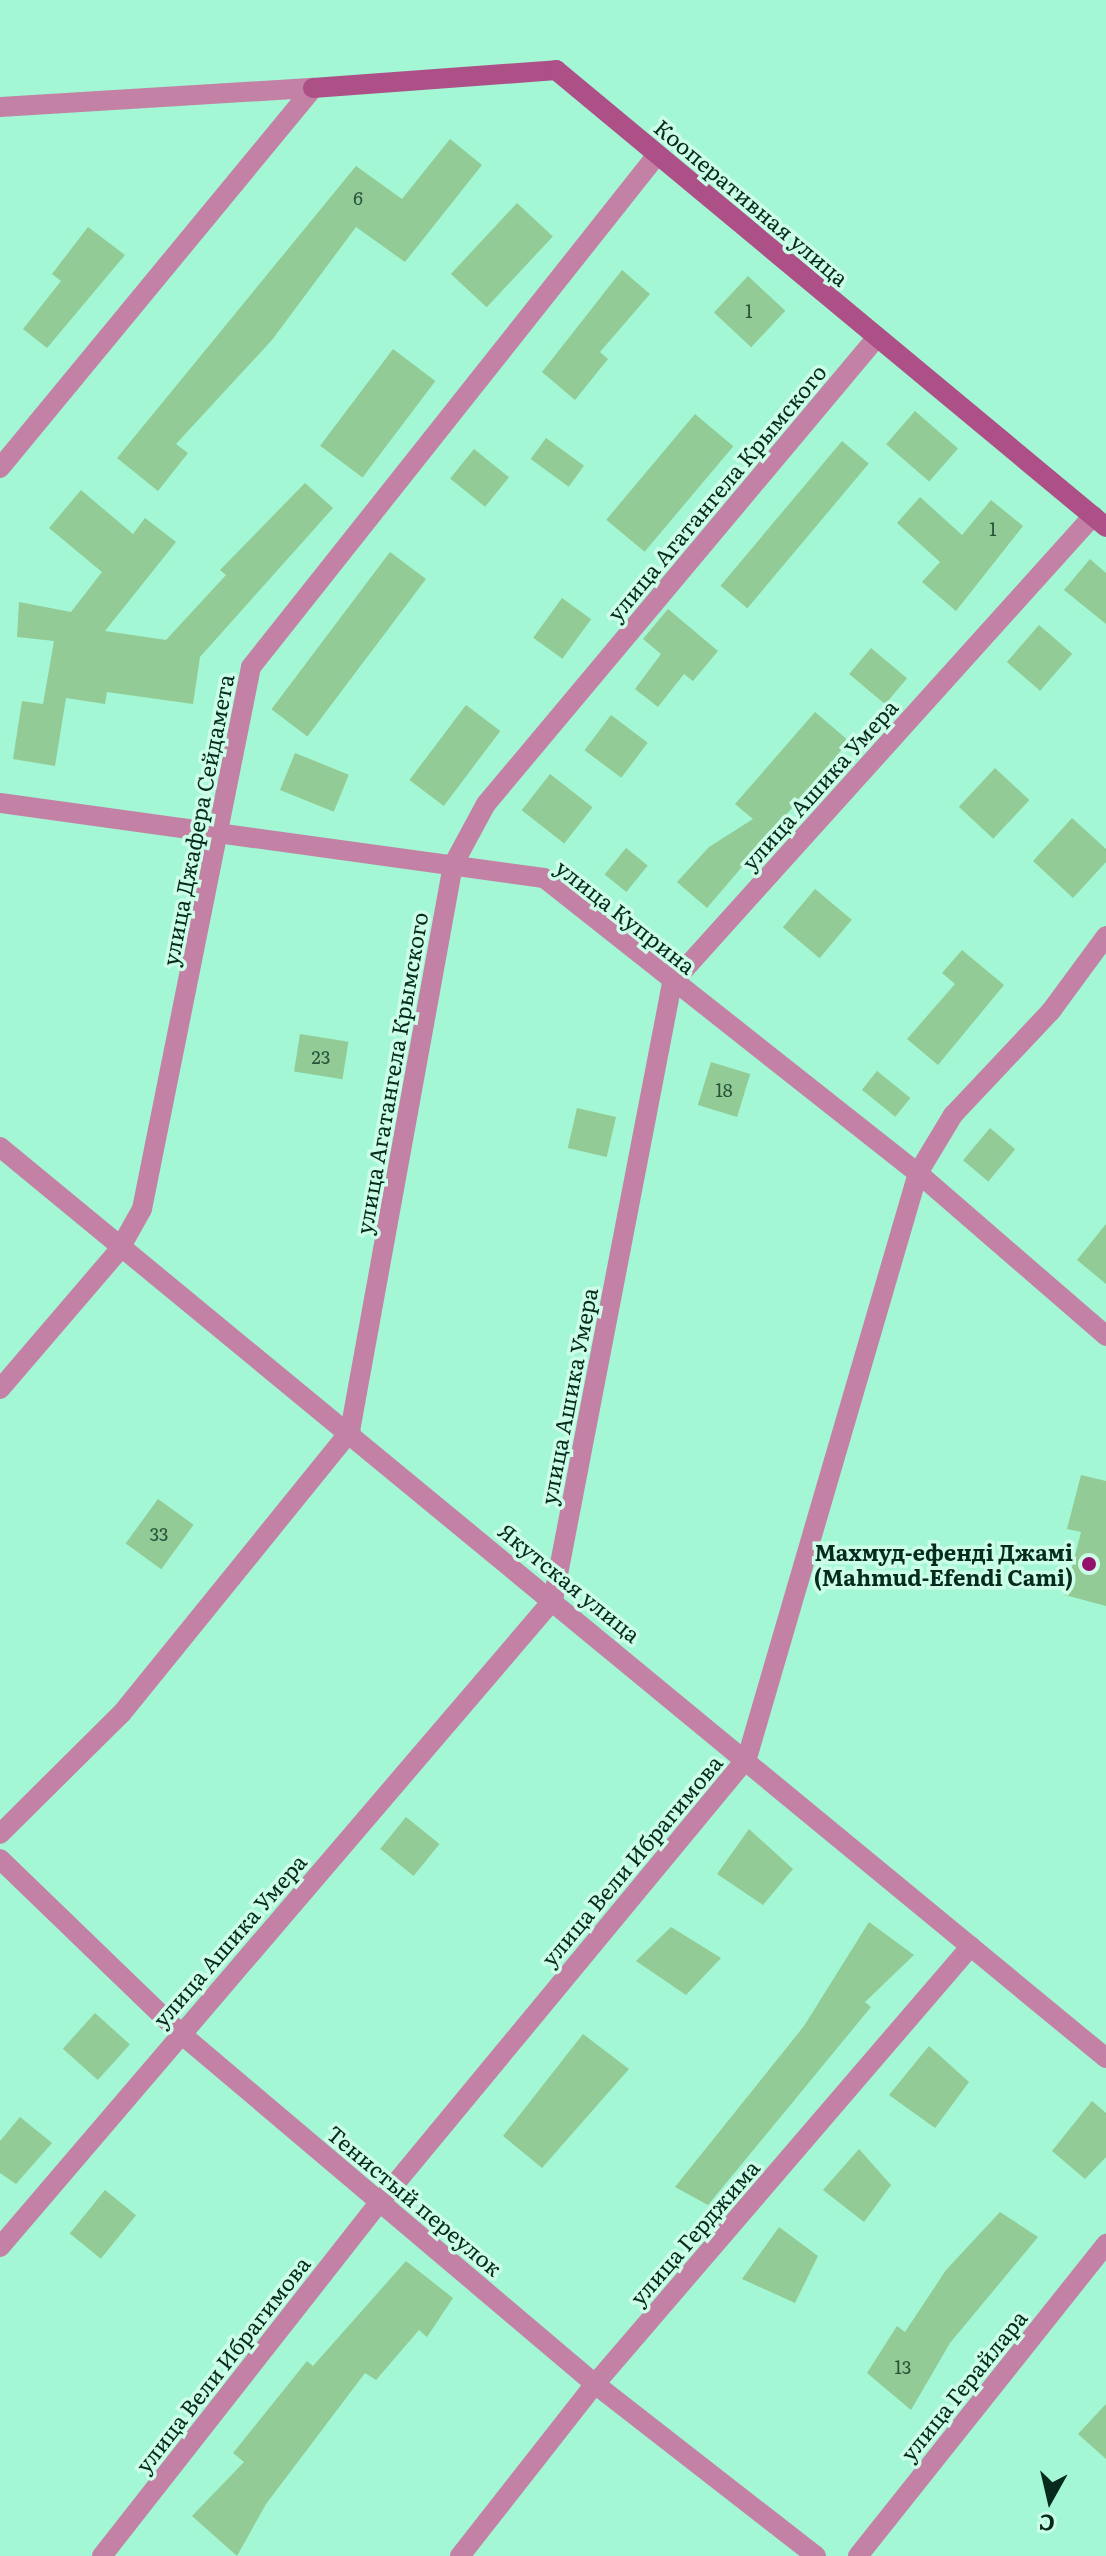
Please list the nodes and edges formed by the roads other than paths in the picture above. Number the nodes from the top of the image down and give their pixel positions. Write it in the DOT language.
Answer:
graph roads {
  1 [pos="313,88"];
  2 [pos="0,107"];
  3 [pos="657,155"];
  4 [pos="877,337"];
  5 [pos="0,468"];
  6 [pos="1099,522"];
  7 [pos="0,803"];
  8 [pos="217,832"];
  9 [pos="453,865"];
  10 [pos="1106,936"];
  11 [pos="672,983"];
  12 [pos="0,1147"];
  13 [pos="918,1173"];
  14 [pos="119,1250"];
  15 [pos="1106,1336"];
  16 [pos="0,1389"];
  17 [pos="350,1431"];
  18 [pos="553,1600"];
  19 [pos="747,1758"];
  20 [pos="0,1834"];
  21 [pos="0,1859"];
  22 [pos="971,1946"];
  23 [pos="180,2033"];
  24 [pos="1106,2058"];
  25 [pos="380,2202"];
  26 [pos="1106,2244"];
  27 [pos="0,2247"];
  28 [pos="595,2384"];
  29 [pos="102,2556"];
  30 [pos="460,2556"];
  31 [pos="816,2556"];
  32 [pos="858,2556"];
  1 -- 2 [label="street"];
  1 -- 3 [label="street, Кооперативная улица"];
  1 -- 5 [label="street"];
  3 -- 4 [label="street, Кооперативная улица"];
  3 -- 8 [label="street, улица Джафера Сейдамета"];
  4 -- 6 [label="street, Кооперативная улица"];
  4 -- 9 [label="street, улица Агатангела Крымского"];
  6 -- 11 [label="street, улица Ашика Умера"];
  7 -- 8 [label="street, улица Куприна"];
  8 -- 9 [label="street, улица Куприна"];
  8 -- 14 [label="street, улица Джафера Сейдамета"];
  9 -- 11 [label="street, улица Куприна"];
  9 -- 17 [label="street, улица Агатангела Крымского"];
  10 -- 13 [label="street, улица Вели Ибрагимова"];
  11 -- 13 [label="street, улица Куприна"];
  11 -- 18 [label="street, улица Ашика Умера"];
  12 -- 14 [label="street, Якутская улица"];
  13 -- 15 [label="street, улица Куприна"];
  13 -- 19 [label="street, улица Вели Ибрагимова"];
  14 -- 16 [label="street, улица Джафера Сейдамета"];
  14 -- 17 [label="street, Якутская улица"];
  17 -- 18 [label="street, Якутская улица"];
  17 -- 20 [label="street, улица Агатангела Крымского"];
  18 -- 19 [label="street, Якутская улица"];
  18 -- 23 [label="street, улица Ашика Умера"];
  19 -- 22 [label="street, Якутская улица"];
  19 -- 25 [label="street, улица Вели Ибрагимова"];
  21 -- 23 [label="street, Тенистый переулок"];
  22 -- 24 [label="street, Якутская улица"];
  22 -- 28 [label="street, улица Герджима"];
  23 -- 25 [label="street, Тенистый переулок"];
  23 -- 27 [label="street, улица Ашика Умера"];
  25 -- 28 [label="street, Тенистый переулок"];
  25 -- 29 [label="street, улица Вели Ибрагимова"];
  26 -- 32 [label="street, улица Герайлара"];
  28 -- 30 [label="street, улица Герджима"];
  28 -- 31 [label="street, Тенистый переулок"];
}
